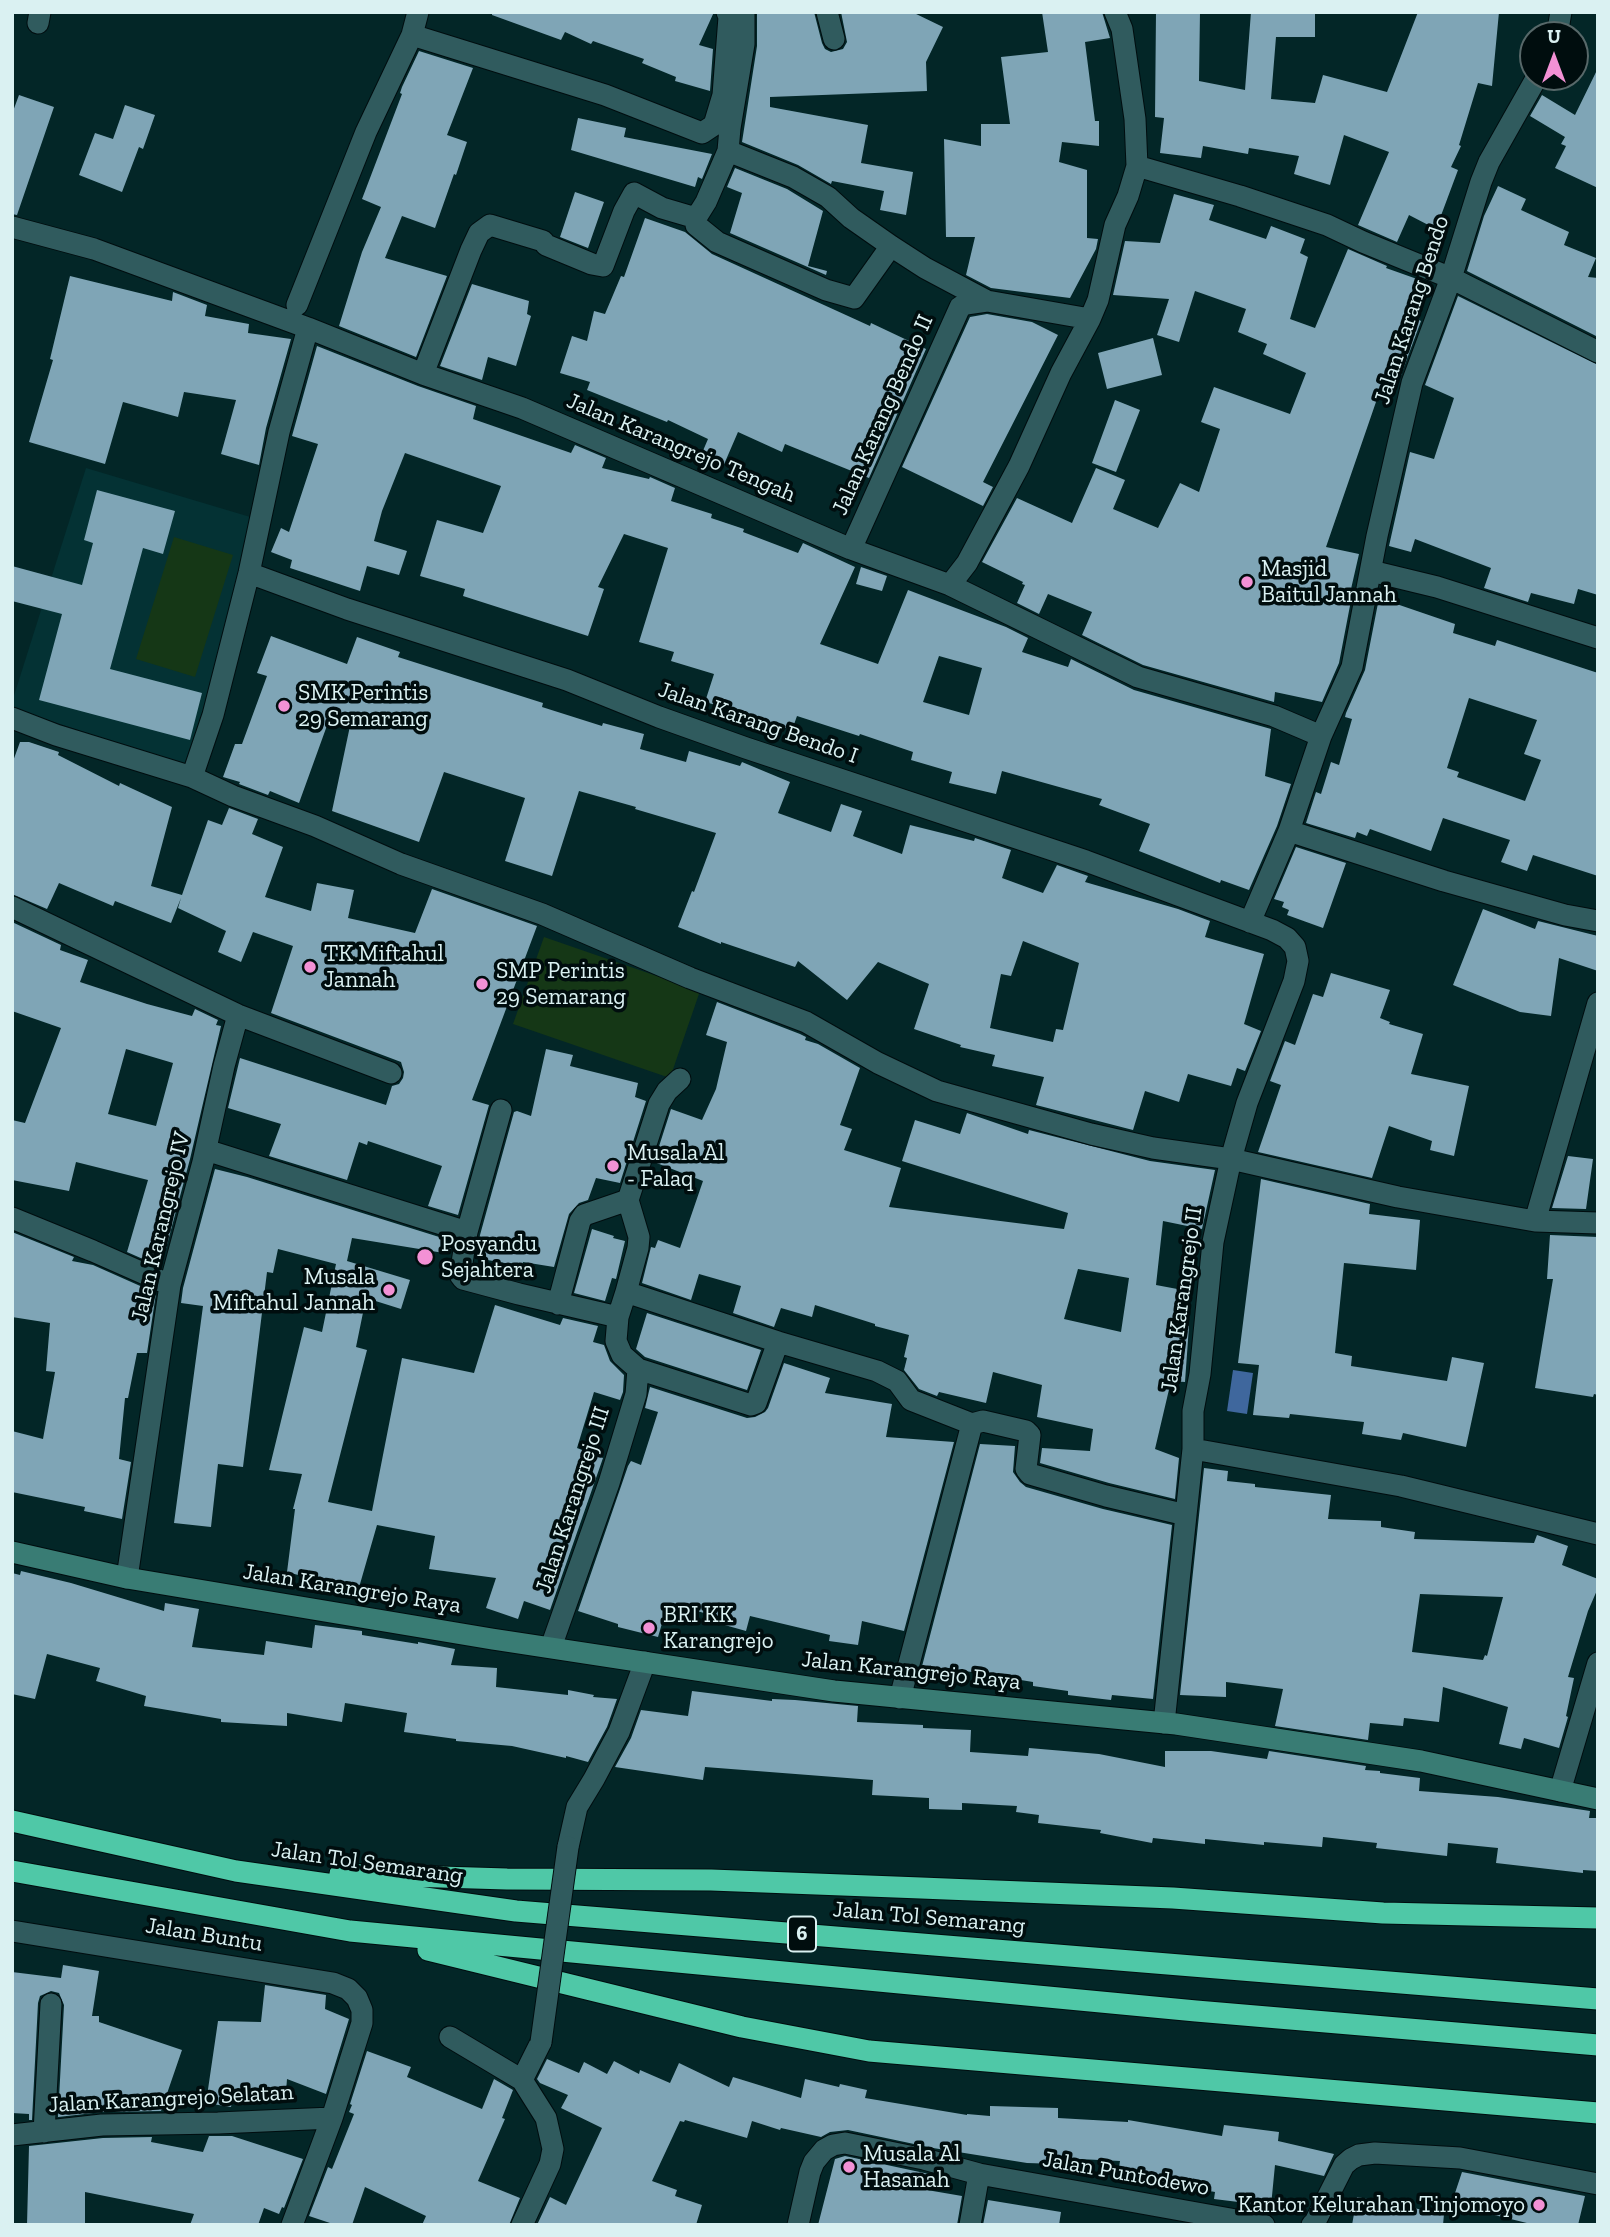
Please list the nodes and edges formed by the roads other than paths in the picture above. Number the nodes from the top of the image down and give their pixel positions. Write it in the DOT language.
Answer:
graph roads {
  1 [pos="418,12"];
  2 [pos="727,12"];
  3 [pos="744,12"];
  4 [pos="827,12"];
  5 [pos="1115,12"];
  6 [pos="412,35"];
  7 [pos="834,39"];
  8 [pos="1529,91"];
  9 [pos="728,151"];
  10 [pos="1137,166"];
  11 [pos="696,218"];
  12 [pos="12,227"];
  13 [pos="891,246"];
  14 [pos="1451,278"];
  15 [pos="986,301"];
  16 [pos="297,305"];
  17 [pos="1090,318"];
  18 [pos="308,328"];
  19 [pos="1598,352"];
  20 [pos="424,374"];
  21 [pos="851,549"];
  22 [pos="1371,571"];
  23 [pos="249,573"];
  24 [pos="950,585"];
  25 [pos="1598,638"];
  26 [pos="12,718"];
  27 [pos="1321,736"];
  28 [pos="192,777"];
  29 [pos="1289,831"];
  30 [pos="12,907"];
  31 [pos="1598,921"];
  32 [pos="1250,922"];
  33 [pos="1598,1003"];
  34 [pos="238,1015"];
  35 [pos="391,1073"];
  36 [pos="680,1079"];
  37 [pos="502,1110"];
  38 [pos="206,1150"];
  39 [pos="1231,1159"];
  40 [pos="628,1200"];
  41 [pos="12,1218"];
  42 [pos="1535,1221"];
  43 [pos="1598,1223"];
  44 [pos="467,1232"];
  45 [pos="170,1285"];
  46 [pos="626,1292"];
  47 [pos="558,1304"];
  48 [pos="618,1317"];
  49 [pos="778,1342"];
  50 [pos="638,1369"];
  51 [pos="972,1424"];
  52 [pos="1193,1449"];
  53 [pos="1186,1515"];
  54 [pos="1598,1534"];
  55 [pos="12,1552"];
  56 [pos="127,1578"];
  57 [pos="551,1647"];
  58 [pos="645,1662"];
  59 [pos="1598,1662"];
  60 [pos="900,1698"];
  61 [pos="1164,1723"];
  62 [pos="1560,1791"];
  63 [pos="1598,1799"];
  64 [pos="12,1821"];
  65 [pos="12,1871"];
  66 [pos="236,1871"];
  67 [pos="1598,1919"];
  68 [pos="12,1931"];
  69 [pos="350,1931"];
  70 [pos="1598,1999"];
  71 [pos="51,2004"];
  72 [pos="450,2037"];
  73 [pos="1598,2045"];
  74 [pos="522,2080"];
  75 [pos="1598,2113"];
  76 [pos="332,2118"];
  77 [pos="44,2132"];
  78 [pos="12,2135"];
  79 [pos="979,2174"];
  80 [pos="1598,2184"];
  81 [pos="292,2225"];
  82 [pos="522,2225"];
  83 [pos="798,2225"];
  84 [pos="970,2225"];
  85 [pos="1264,2225"];
  86 [pos="1312,2225"];
  1 -- 6 [label="street"];
  2 -- 6 [label="street"];
  3 -- 9 [label="street"];
  4 -- 7 [label="street"];
  5 -- 10 [label="street"];
  6 -- 16 [label="street"];
  8 -- 14 [label="street, Jalan Karang Bendo"];
  9 -- 11 [label="street"];
  9 -- 13 [label="street"];
  10 -- 14 [label="street"];
  10 -- 17 [label="street"];
  11 -- 13 [label="street"];
  11 -- 20 [label="street"];
  12 -- 18 [label="street, Jalan Karangrejo Tengah"];
  13 -- 15 [label="street"];
  14 -- 19 [label="street"];
  14 -- 22 [label="street, Jalan Karang Bendo"];
  15 -- 17 [label="street"];
  15 -- 21 [label="street, Jalan Karang Bendo II"];
  17 -- 24 [label="street"];
  18 -- 20 [label="street, Jalan Karangrejo Tengah"];
  18 -- 23 [label="street"];
  20 -- 21 [label="street, Jalan Karangrejo Tengah"];
  21 -- 24 [label="street, Jalan Karangrejo Tengah"];
  22 -- 25 [label="street"];
  22 -- 27 [label="street, Jalan Karang Bendo"];
  23 -- 28 [label="street"];
  23 -- 32 [label="street, Jalan Karang Bendo I"];
  24 -- 27 [label="street, Jalan Karangrejo Tengah"];
  26 -- 28 [label="street"];
  27 -- 29 [label="street, Jalan Karang Bendo"];
  28 -- 39 [label="street"];
  29 -- 31 [label="street"];
  29 -- 32 [label="street, Jalan Karang Bendo"];
  30 -- 34 [label="street"];
  32 -- 39 [label="street, Jalan Karangrejo II"];
  33 -- 42 [label="street"];
  34 -- 35 [label="street"];
  34 -- 38 [label="street, Jalan Karangrejo IV"];
  36 -- 40 [label="street"];
  37 -- 44 [label="street"];
  38 -- 44 [label="street"];
  38 -- 45 [label="street, Jalan Karangrejo IV"];
  39 -- 42 [label="street"];
  39 -- 52 [label="street, Jalan Karangrejo II"];
  40 -- 46 [label="street"];
  40 -- 47 [label="street"];
  41 -- 45 [label="street"];
  42 -- 43 [label="street"];
  44 -- 47 [label="street"];
  45 -- 56 [label="street, Jalan Karangrejo IV"];
  46 -- 48 [label="street"];
  46 -- 49 [label="street"];
  47 -- 48 [label="street"];
  48 -- 50 [label="street"];
  49 -- 50 [label="street"];
  49 -- 51 [label="street"];
  50 -- 57 [label="street, Jalan Karangrejo III"];
  51 -- 53 [label="street"];
  51 -- 60 [label="street"];
  52 -- 53 [label="street, Jalan Karangrejo II"];
  52 -- 54 [label="street"];
  53 -- 61 [label="street, Jalan Karangrejo II"];
  55 -- 56 [label="main road, Jalan Karangrejo Raya"];
  56 -- 57 [label="main road, Jalan Karangrejo Raya"];
  57 -- 58 [label="main road, Jalan Karangrejo Raya"];
  58 -- 60 [label="main road, Jalan Karangrejo Raya"];
  58 -- 74 [label="street, bridge"];
  59 -- 62 [label="street"];
  60 -- 61 [label="main road, Jalan Karangrejo Raya"];
  61 -- 62 [label="main road, Jalan Karangrejo Raya"];
  62 -- 63 [label="main road, Jalan Karangrejo Raya"];
  64 -- 66 [label="highway, Jalan Tol Semarang / 6"];
  65 -- 69 [label="highway, 6"];
  66 -- 67 [label="highway"];
  66 -- 70 [label="highway, Jalan Tol Semarang / 6"];
  68 -- 76 [label="street, Jalan Buntu"];
  69 -- 73 [label="highway, 6"];
  69 -- 75 [label="highway"];
  71 -- 77 [label="street"];
  72 -- 74 [label="street"];
  74 -- 82 [label="street"];
  76 -- 77 [label="street, Jalan Karangrejo Selatan"];
  76 -- 81 [label="street"];
  77 -- 78 [label="street, Jalan Karangrejo Selatan"];
  79 -- 83 [label="street, Jalan Puntodewo"];
  79 -- 84 [label="street"];
  79 -- 85 [label="street, Jalan Puntodewo"];
  80 -- 86 [label="street"];
}
